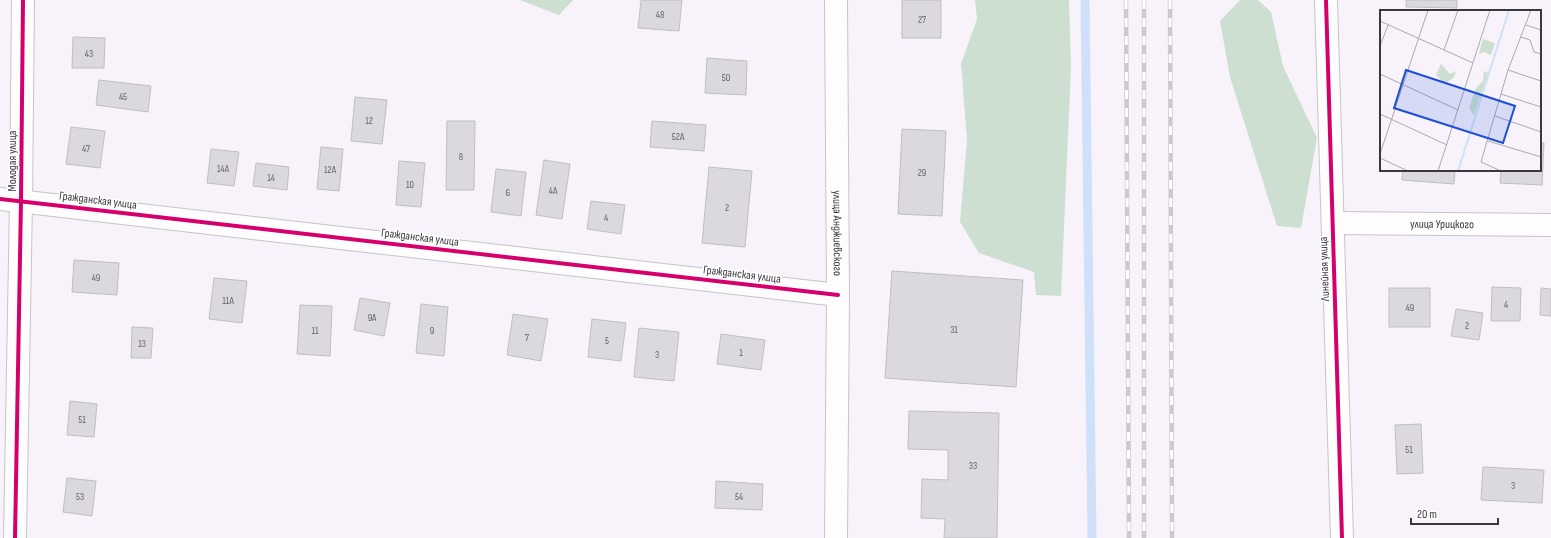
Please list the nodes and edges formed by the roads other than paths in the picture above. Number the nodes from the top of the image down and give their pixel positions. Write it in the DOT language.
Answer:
graph roads {
  1 [pos="23,0"];
  2 [pos="836,0"];
  3 [pos="1326,0"];
  4 [pos="0,199"];
  5 [pos="21,201"];
  6 [pos="1333,223"];
  7 [pos="1551,225"];
  8 [pos="838,295"];
  9 [pos="15,538"];
  10 [pos="836,538"];
  11 [pos="1342,538"];
  1 -- 5 [label="street, Молодая улица"];
  2 -- 8 [label="street, улица Анджиевского"];
  3 -- 6 [label="street, Линейная улица"];
  4 -- 5 [label="street, Гражданская улица"];
  5 -- 8 [label="street, Гражданская улица"];
  5 -- 9 [label="street, Молодая улица"];
  6 -- 7 [label="street, улица Урицкого"];
  6 -- 11 [label="street, Линейная улица"];
  8 -- 10 [label="street, улица Анджиевского"];
}
